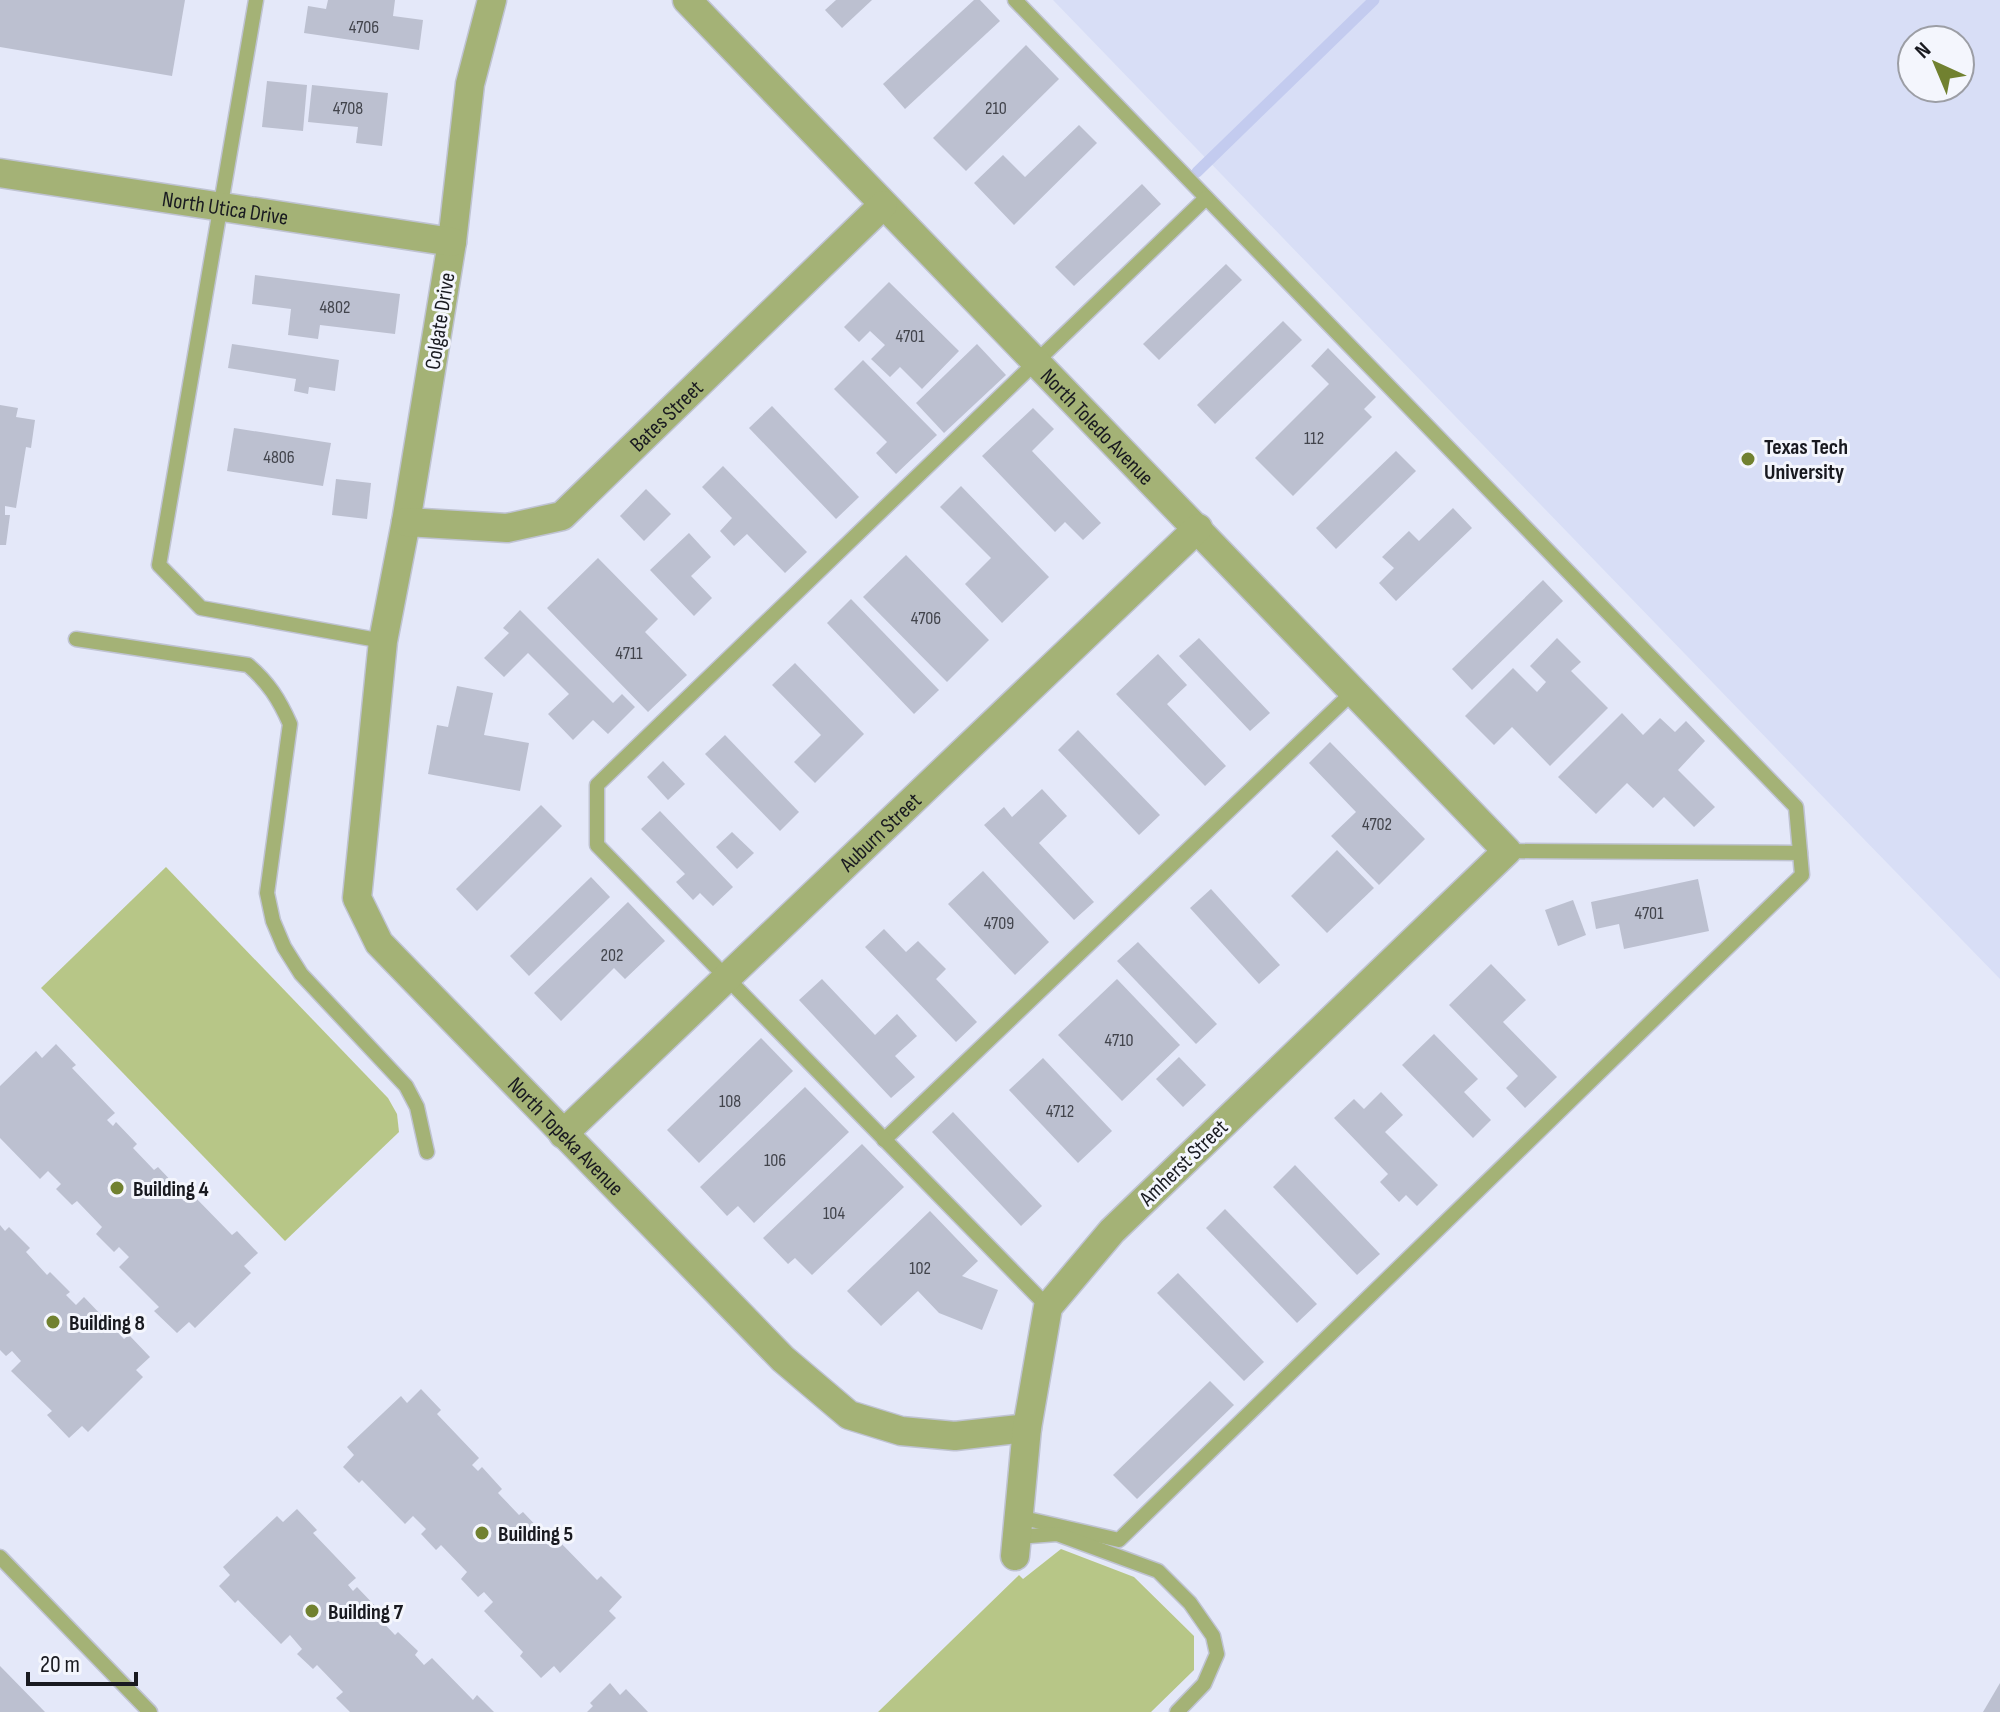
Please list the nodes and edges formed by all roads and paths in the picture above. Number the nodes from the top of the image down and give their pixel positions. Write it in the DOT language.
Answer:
graph roads {
  1 [pos="256,0"];
  2 [pos="492,0"];
  3 [pos="687,0"];
  4 [pos="1015,0"];
  5 [pos="0,173"];
  6 [pos="1206,198"];
  7 [pos="883,205"];
  8 [pos="221,207"];
  9 [pos="452,242"];
  10 [pos="1036,362"];
  11 [pos="406,522"];
  12 [pos="1198,528"];
  13 [pos="76,639"];
  14 [pos="383,641"];
  15 [pos="1354,691"];
  16 [pos="1507,851"];
  17 [pos="1800,853"];
  18 [pos="725,979"];
  19 [pos="563,1134"];
  20 [pos="884,1140"];
  21 [pos="427,1152"];
  22 [pos="1048,1307"];
  23 [pos="1027,1428"];
  24 [pos="1017,1537"];
  25 [pos="0,1557"];
  26 [pos="150,1712"];
  27 [pos="1177,1712"];
  1 -- 8 [label="lane"];
  2 -- 9 [label="street, Colgate Drive"];
  3 -- 7 [label="street, North Toledo Avenue"];
  4 -- 6 [label="lane"];
  5 -- 8 [label="street, North Utica Drive"];
  6 -- 10 [label="lane"];
  6 -- 17 [label="lane"];
  7 -- 10 [label="street, North Toledo Avenue"];
  7 -- 11 [label="street, Bates Street"];
  8 -- 9 [label="street, North Utica Drive"];
  8 -- 14 [label="lane"];
  9 -- 11 [label="street, Colgate Drive"];
  10 -- 12 [label="street, North Toledo Avenue"];
  10 -- 18 [label="lane"];
  11 -- 14 [label="street, Colgate Drive"];
  12 -- 15 [label="street, North Toledo Avenue"];
  12 -- 18 [label="street, Auburn Street"];
  13 -- 21 [label="lane"];
  14 -- 19 [label="street, North Topeka Avenue"];
  15 -- 16 [label="street, North Toledo Avenue"];
  15 -- 20 [label="lane"];
  16 -- 17 [label="lane"];
  16 -- 22 [label="street, Amherst Street"];
  17 -- 24 [label="lane"];
  18 -- 19 [label="street, Auburn Street"];
  18 -- 20 [label="lane"];
  19 -- 23 [label="street, North Topeka Avenue"];
  20 -- 22 [label="lane"];
  22 -- 23 [label="street"];
  23 -- 24 [label="street"];
  24 -- 27 [label="lane"];
  25 -- 26 [label="lane"];
}
